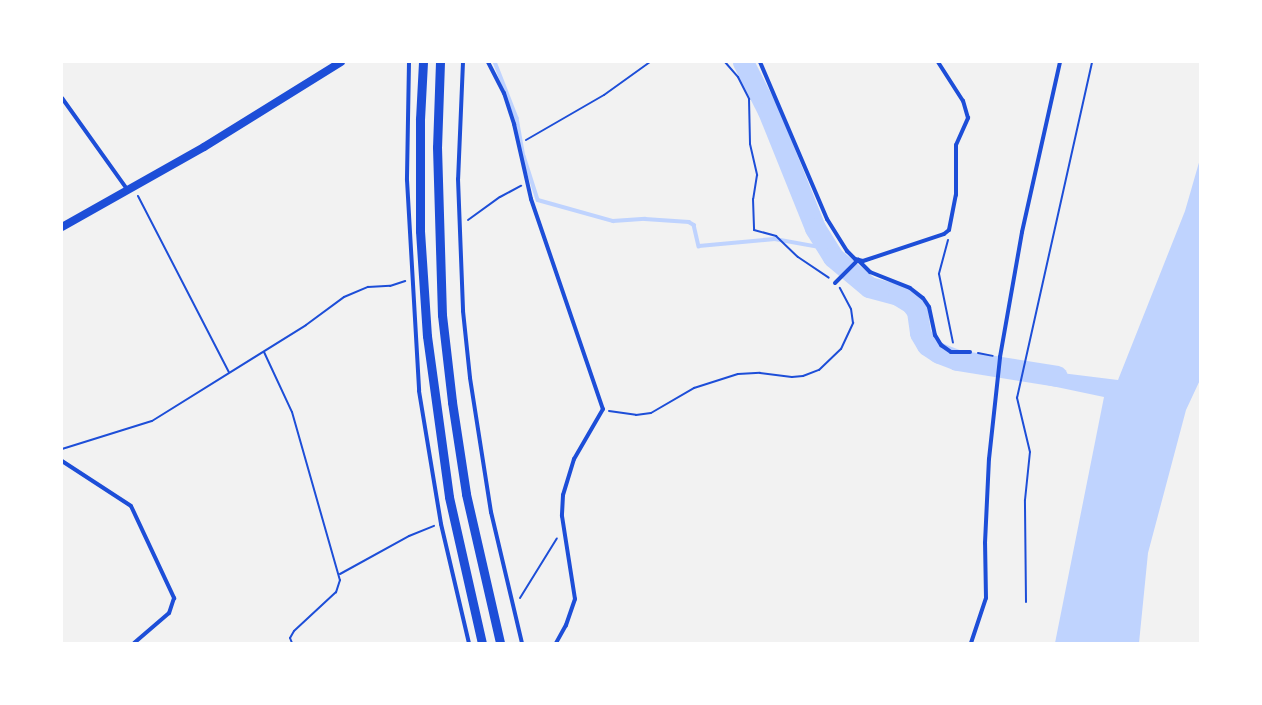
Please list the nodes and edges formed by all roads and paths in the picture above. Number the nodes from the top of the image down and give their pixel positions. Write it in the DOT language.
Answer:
graph roads {
  1 [pos="341,62"];
  2 [pos="409,62"];
  3 [pos="423,62"];
  4 [pos="440,62"];
  5 [pos="462,62"];
  6 [pos="488,62"];
  7 [pos="650,62"];
  8 [pos="725,62"];
  9 [pos="760,62"];
  10 [pos="938,62"];
  11 [pos="1060,62"];
  12 [pos="1092,62"];
  13 [pos="62,98"];
  14 [pos="518,144"];
  15 [pos="526,183"];
  16 [pos="130,187"];
  17 [pos="459,226"];
  18 [pos="62,227"];
  19 [pos="950,227"];
  20 [pos="858,260"];
  21 [pos="412,279"];
  22 [pos="835,282"];
  23 [pos="264,352"];
  24 [pos="970,352"];
  25 [pos="955,353"];
  26 [pos="980,353"];
  27 [pos="1000,357"];
  28 [pos="229,372"];
  29 [pos="602,409"];
  30 [pos="62,449"];
  31 [pos="62,461"];
  32 [pos="441,524"];
  33 [pos="564,527"];
  34 [pos="340,574"];
  35 [pos="520,598"];
  36 [pos="1026,602"];
  37 [pos="142,638"];
  38 [pos="134,643"];
  39 [pos="146,643"];
  40 [pos="292,643"];
  41 [pos="469,643"];
  42 [pos="482,643"];
  43 [pos="500,643"];
  44 [pos="522,643"];
  45 [pos="556,643"];
  46 [pos="971,643"];
  1 -- 16 [label="main road"];
  2 -- 21 [label="street"];
  3 -- 42 [label="highway"];
  4 -- 43 [label="highway"];
  5 -- 17 [label="street"];
  6 -- 14 [label="street"];
  7 -- 14 [label="path"];
  8 -- 22 [label="path"];
  9 -- 20 [label="street"];
  10 -- 19 [label="street"];
  11 -- 27 [label="street"];
  12 -- 36 [label="path"];
  13 -- 16 [label="street"];
  14 -- 15 [label="street"];
  15 -- 17 [label="path"];
  15 -- 29 [label="street"];
  16 -- 18 [label="main road"];
  16 -- 28 [label="path"];
  17 -- 44 [label="street"];
  19 -- 20 [label="street"];
  19 -- 25 [label="path"];
  20 -- 22 [label="street"];
  20 -- 25 [label="street"];
  21 -- 23 [label="path"];
  21 -- 32 [label="street"];
  22 -- 29 [label="path"];
  23 -- 28 [label="path"];
  23 -- 34 [label="path"];
  24 -- 25 [label="street"];
  26 -- 27 [label="path"];
  27 -- 46 [label="street"];
  28 -- 30 [label="path"];
  29 -- 33 [label="street"];
  31 -- 37 [label="street"];
  32 -- 34 [label="path"];
  32 -- 41 [label="street"];
  33 -- 35 [label="path"];
  33 -- 45 [label="street"];
  34 -- 40 [label="path"];
  37 -- 38 [label="street"];
  37 -- 39 [label="street"];
}
